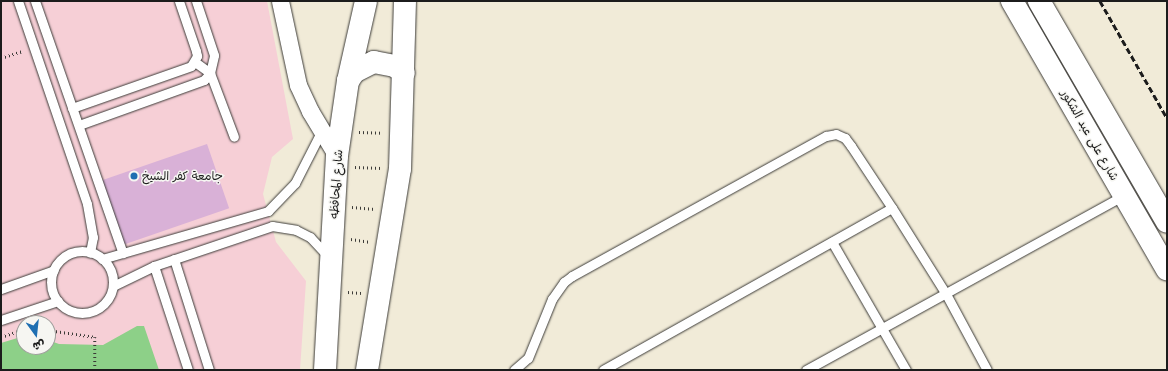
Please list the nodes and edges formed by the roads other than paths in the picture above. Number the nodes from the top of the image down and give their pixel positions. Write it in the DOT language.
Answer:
graph roads {
  1 [pos="18,1"];
  2 [pos="35,1"];
  3 [pos="179,1"];
  4 [pos="196,1"];
  5 [pos="280,1"];
  6 [pos="366,1"];
  7 [pos="405,1"];
  8 [pos="1012,1"];
  9 [pos="1039,1"];
  10 [pos="195,62"];
  11 [pos="210,73"];
  12 [pos="404,73"];
  13 [pos="348,81"];
  14 [pos="72,108"];
  15 [pos="78,125"];
  16 [pos="331,132"];
  17 [pos="234,137"];
  18 [pos="1145,183"];
  19 [pos="1124,194"];
  20 [pos="892,208"];
  21 [pos="1167,222"];
  22 [pos="832,242"];
  23 [pos="90,253"];
  24 [pos="123,253"];
  25 [pos="102,259"];
  26 [pos="174,259"];
  27 [pos="331,261"];
  28 [pos="154,266"];
  29 [pos="1167,269"];
  30 [pos="54,270"];
  31 [pos="113,286"];
  32 [pos="1,289"];
  33 [pos="946,294"];
  34 [pos="58,301"];
  35 [pos="1,320"];
  36 [pos="882,329"];
  37 [pos="188,370"];
  38 [pos="209,370"];
  39 [pos="325,370"];
  40 [pos="367,370"];
  41 [pos="514,370"];
  42 [pos="602,370"];
  43 [pos="806,370"];
  44 [pos="906,370"];
  45 [pos="987,370"];
  1 -- 23 [label="lane"];
  2 -- 14 [label="lane"];
  3 -- 10 [label="lane"];
  4 -- 11 [label="lane"];
  5 -- 16 [label="street"];
  6 -- 13 [label="main road, شارع المحافظه"];
  7 -- 12 [label="main road"];
  8 -- 19 [label="main road, شارع على عبد الشكور"];
  9 -- 18 [label="main road, شارع على عبد الشكور"];
  10 -- 11 [label="lane"];
  10 -- 14 [label="lane"];
  11 -- 15 [label="lane"];
  11 -- 17 [label="lane"];
  12 -- 13 [label="main road"];
  12 -- 40 [label="main road"];
  13 -- 16 [label="main road, شارع المحافظه"];
  14 -- 15 [label="lane"];
  15 -- 24 [label="lane"];
  16 -- 24 [label="lane"];
  16 -- 27 [label="main road, شارع المحافظه"];
  18 -- 19 [label="main road"];
  18 -- 21 [label="main road, شارع على عبد الشكور"];
  19 -- 29 [label="main road, شارع على عبد الشكور"];
  19 -- 33 [label="lane"];
  20 -- 22 [label="lane"];
  20 -- 33 [label="lane"];
  20 -- 41 [label="lane"];
  22 -- 36 [label="lane"];
  22 -- 42 [label="lane"];
  23 -- 25 [label="lane"];
  23 -- 30 [label="lane"];
  24 -- 25 [label="lane"];
  25 -- 31 [label="lane"];
  26 -- 27 [label="lane"];
  26 -- 28 [label="lane"];
  26 -- 38 [label="lane"];
  27 -- 39 [label="main road, شارع المحافظه"];
  28 -- 31 [label="lane"];
  28 -- 37 [label="lane"];
  30 -- 32 [label="lane"];
  30 -- 34 [label="lane"];
  31 -- 34 [label="lane"];
  33 -- 36 [label="lane"];
  33 -- 45 [label="lane"];
  34 -- 35 [label="lane"];
  36 -- 43 [label="lane"];
  36 -- 44 [label="lane"];
}
